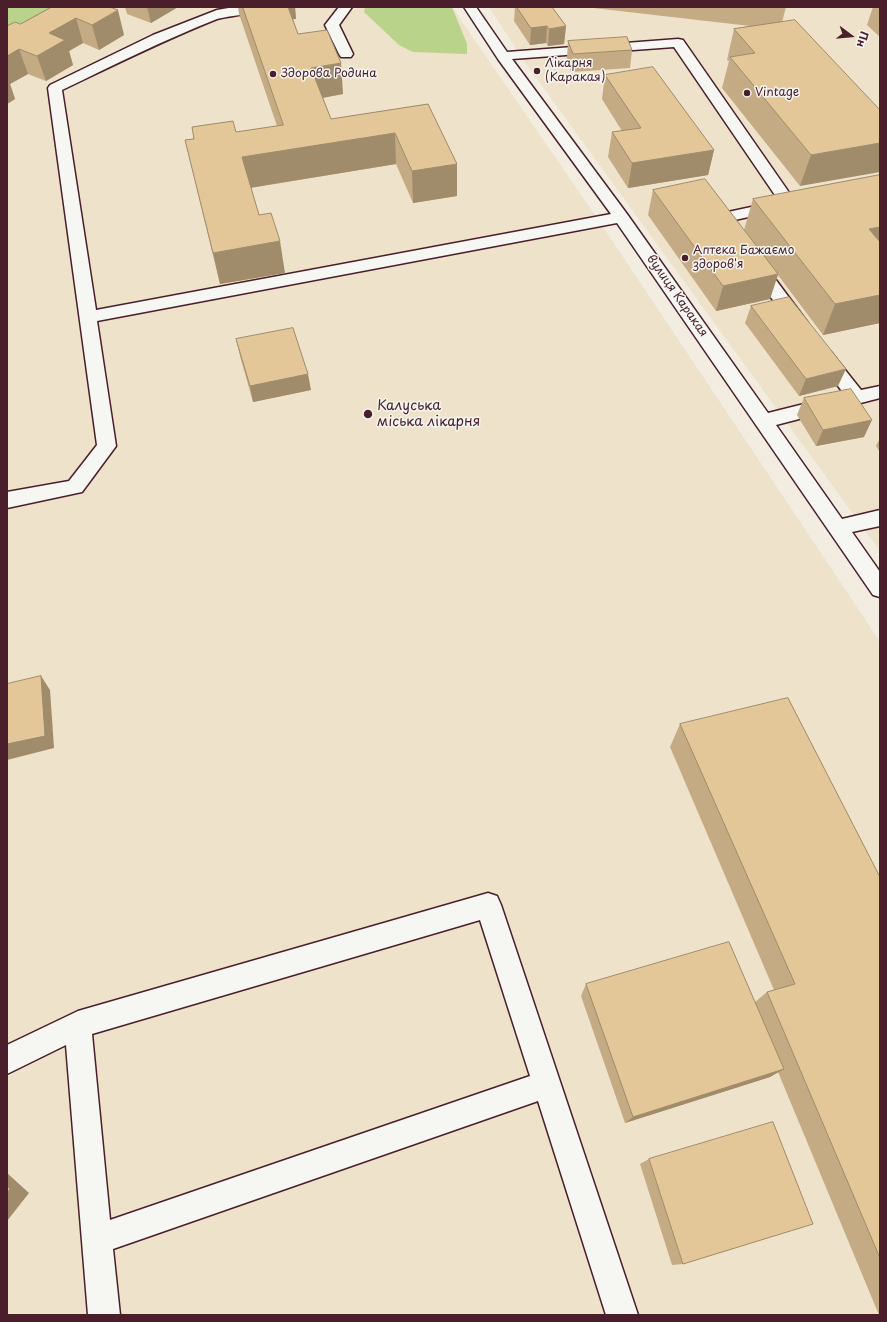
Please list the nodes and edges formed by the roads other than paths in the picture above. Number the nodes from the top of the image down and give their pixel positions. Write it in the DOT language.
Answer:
graph roads {
  1 [pos="257,7"];
  2 [pos="346,7"];
  3 [pos="470,7"];
  4 [pos="346,54"];
  5 [pos="503,56"];
  6 [pos="621,217"];
  7 [pos="89,317"];
  8 [pos="880,392"];
  9 [pos="856,397"];
  10 [pos="764,421"];
  11 [pos="7,500"];
  12 [pos="880,518"];
  13 [pos="838,528"];
  14 [pos="880,589"];
  15 [pos="78,1025"];
  16 [pos="7,1060"];
  17 [pos="546,1084"];
  18 [pos="97,1240"];
  19 [pos="104,1315"];
  20 [pos="622,1315"];
  1 -- 7 [label="street"];
  2 -- 4 [label="street"];
  3 -- 5 [label="street, вулиця Каракая"];
  5 -- 6 [label="street, вулиця Каракая"];
  5 -- 9 [label="street"];
  6 -- 7 [label="street"];
  6 -- 10 [label="street, вулиця Каракая"];
  7 -- 11 [label="street"];
  8 -- 9 [label="street"];
  9 -- 10 [label="street"];
  10 -- 13 [label="street, вулиця Каракая"];
  12 -- 13 [label="street"];
  13 -- 14 [label="street, вулиця Каракая"];
  15 -- 16 [label="street"];
  15 -- 17 [label="street"];
  15 -- 18 [label="street"];
  17 -- 18 [label="street"];
  17 -- 20 [label="street"];
  18 -- 19 [label="street"];
}
